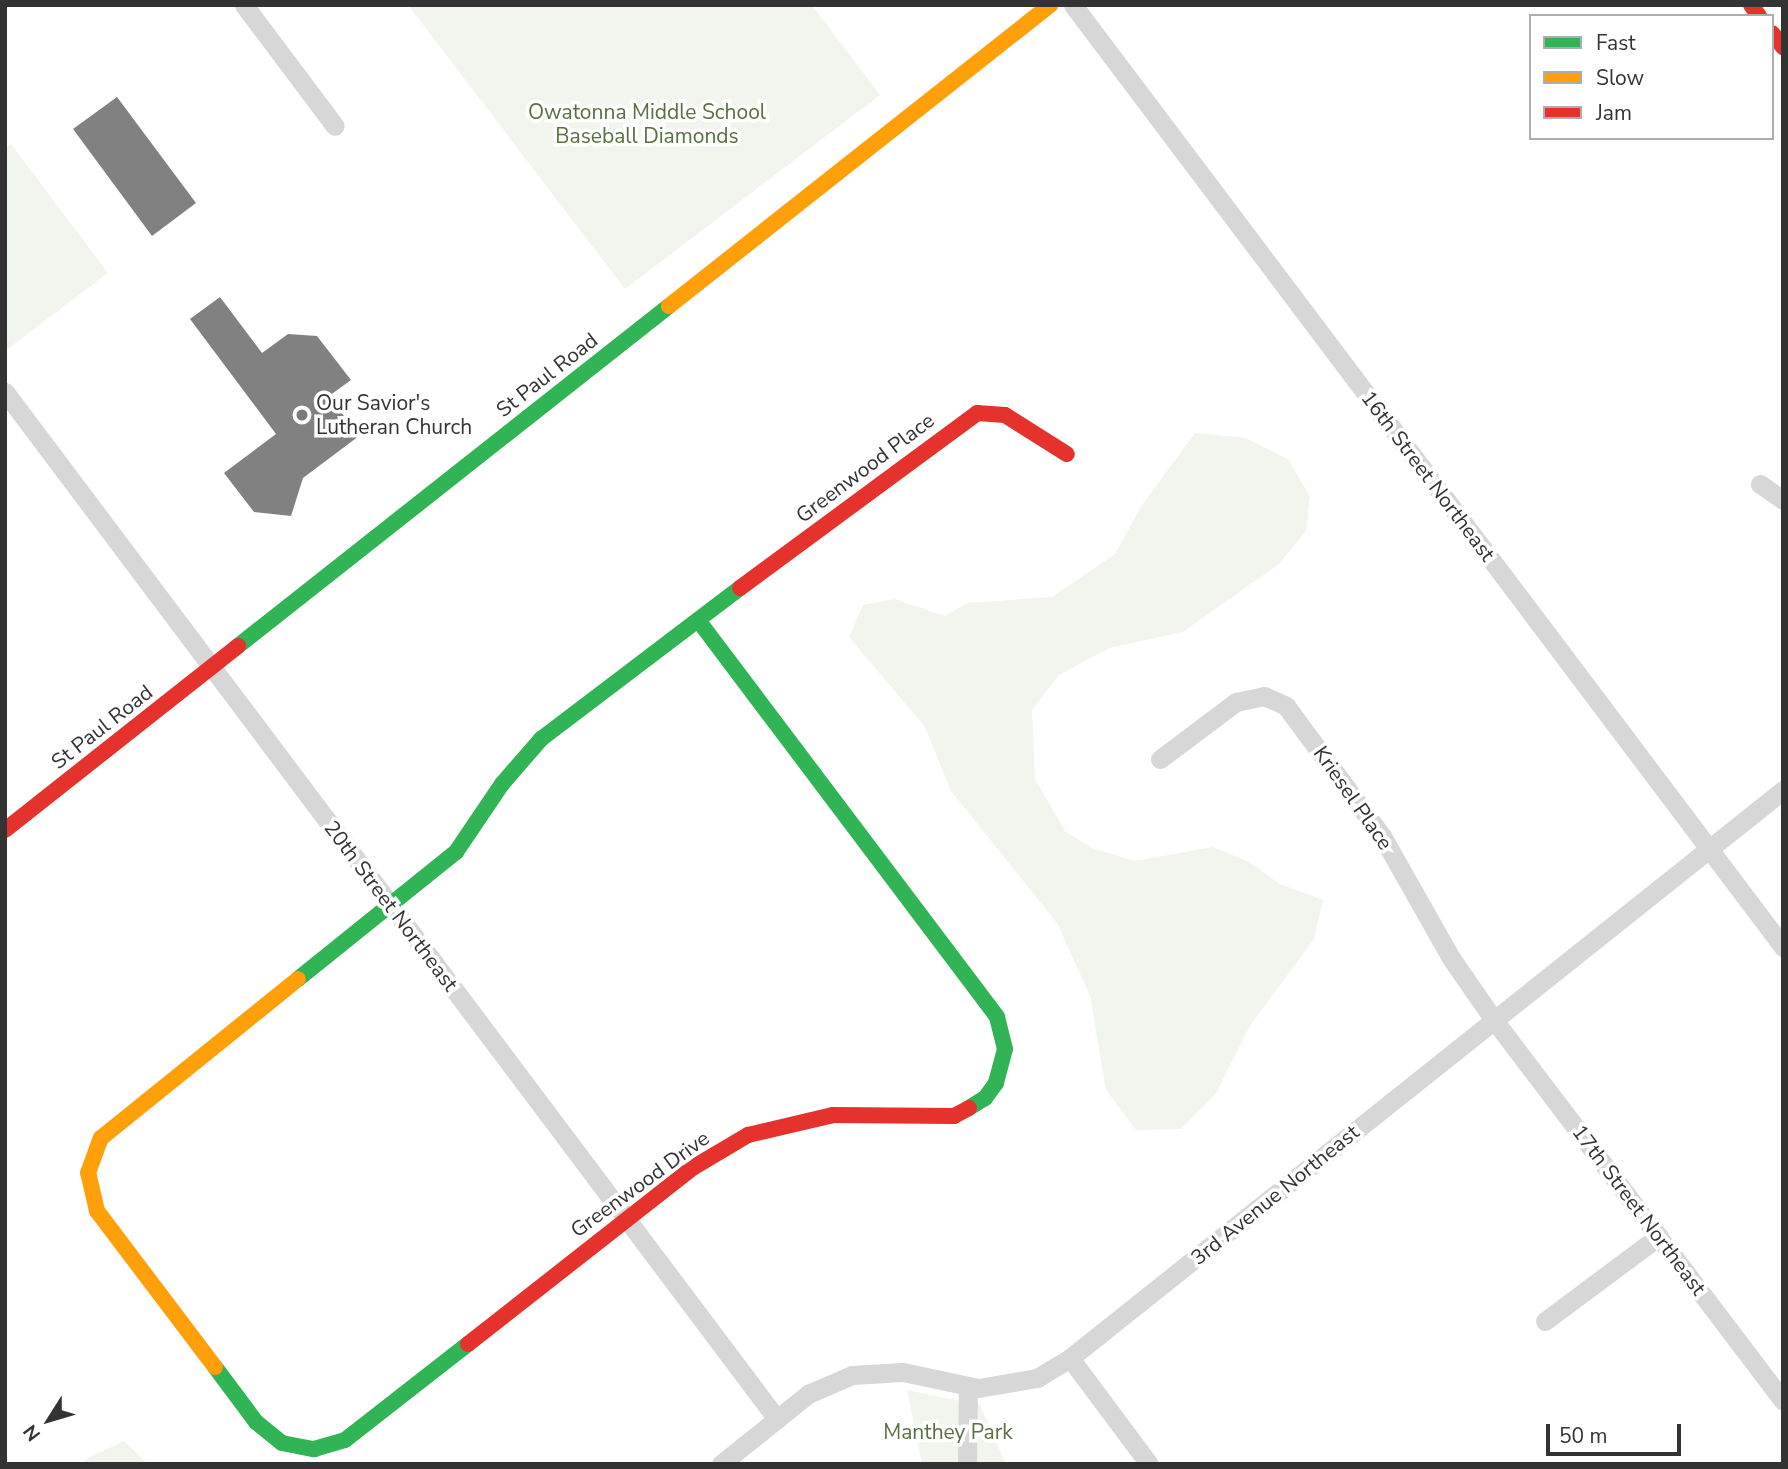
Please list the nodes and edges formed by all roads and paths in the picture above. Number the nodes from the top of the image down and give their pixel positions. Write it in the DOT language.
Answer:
graph roads {
  1 [pos="244,5"];
  2 [pos="1049,5"];
  3 [pos="1073,5"];
  4 [pos="335,126"];
  5 [pos="5,392"];
  6 [pos="1067,454"];
  7 [pos="1760,484"];
  8 [pos="1783,500"];
  9 [pos="698,620"];
  10 [pos="211,667"];
  11 [pos="1160,759"];
  12 [pos="1783,790"];
  13 [pos="5,830"];
  14 [pos="1709,849"];
  15 [pos="391,905"];
  16 [pos="1783,947"];
  17 [pos="1494,1020"];
  18 [pos="626,1219"];
  19 [pos="1659,1236"];
  20 [pos="1545,1321"];
  21 [pos="1070,1358"];
  22 [pos="968,1387"];
  23 [pos="1783,1401"];
  24 [pos="778,1419"];
  25 [pos="721,1464"];
  26 [pos="967,1464"];
  27 [pos="1149,1464"];
  1 -- 4 [label="street"];
  2 -- 10 [label="street, St Paul Road"];
  3 -- 14 [label="street, 16th Street Northeast"];
  5 -- 10 [label="street, 20th Street Northeast"];
  6 -- 9 [label="street, Greenwood Place"];
  7 -- 8 [label="street"];
  9 -- 15 [label="street, Greenwood Drive"];
  9 -- 18 [label="street, Greenwood Drive"];
  10 -- 13 [label="street, St Paul Road"];
  10 -- 15 [label="street, 20th Street Northeast"];
  11 -- 17 [label="street, Kriesel Place"];
  12 -- 14 [label="street, 3rd Avenue Northeast"];
  14 -- 16 [label="street, 16th Street Northeast"];
  14 -- 17 [label="street, 3rd Avenue Northeast"];
  15 -- 18 [label="street, 20th Street Northeast"];
  15 -- 18 [label="street, Greenwood Drive"];
  17 -- 19 [label="street, 17th Street Northeast"];
  17 -- 21 [label="street, 3rd Avenue Northeast"];
  18 -- 24 [label="street, 20th Street Northeast"];
  19 -- 20 [label="street"];
  19 -- 23 [label="street, 17th Street Northeast"];
  21 -- 22 [label="street, 3rd Avenue Northeast"];
  21 -- 27 [label="street"];
  22 -- 24 [label="street, 3rd Avenue Northeast"];
  22 -- 26 [label="street"];
  24 -- 25 [label="street, 3rd Avenue Northeast"];
}
